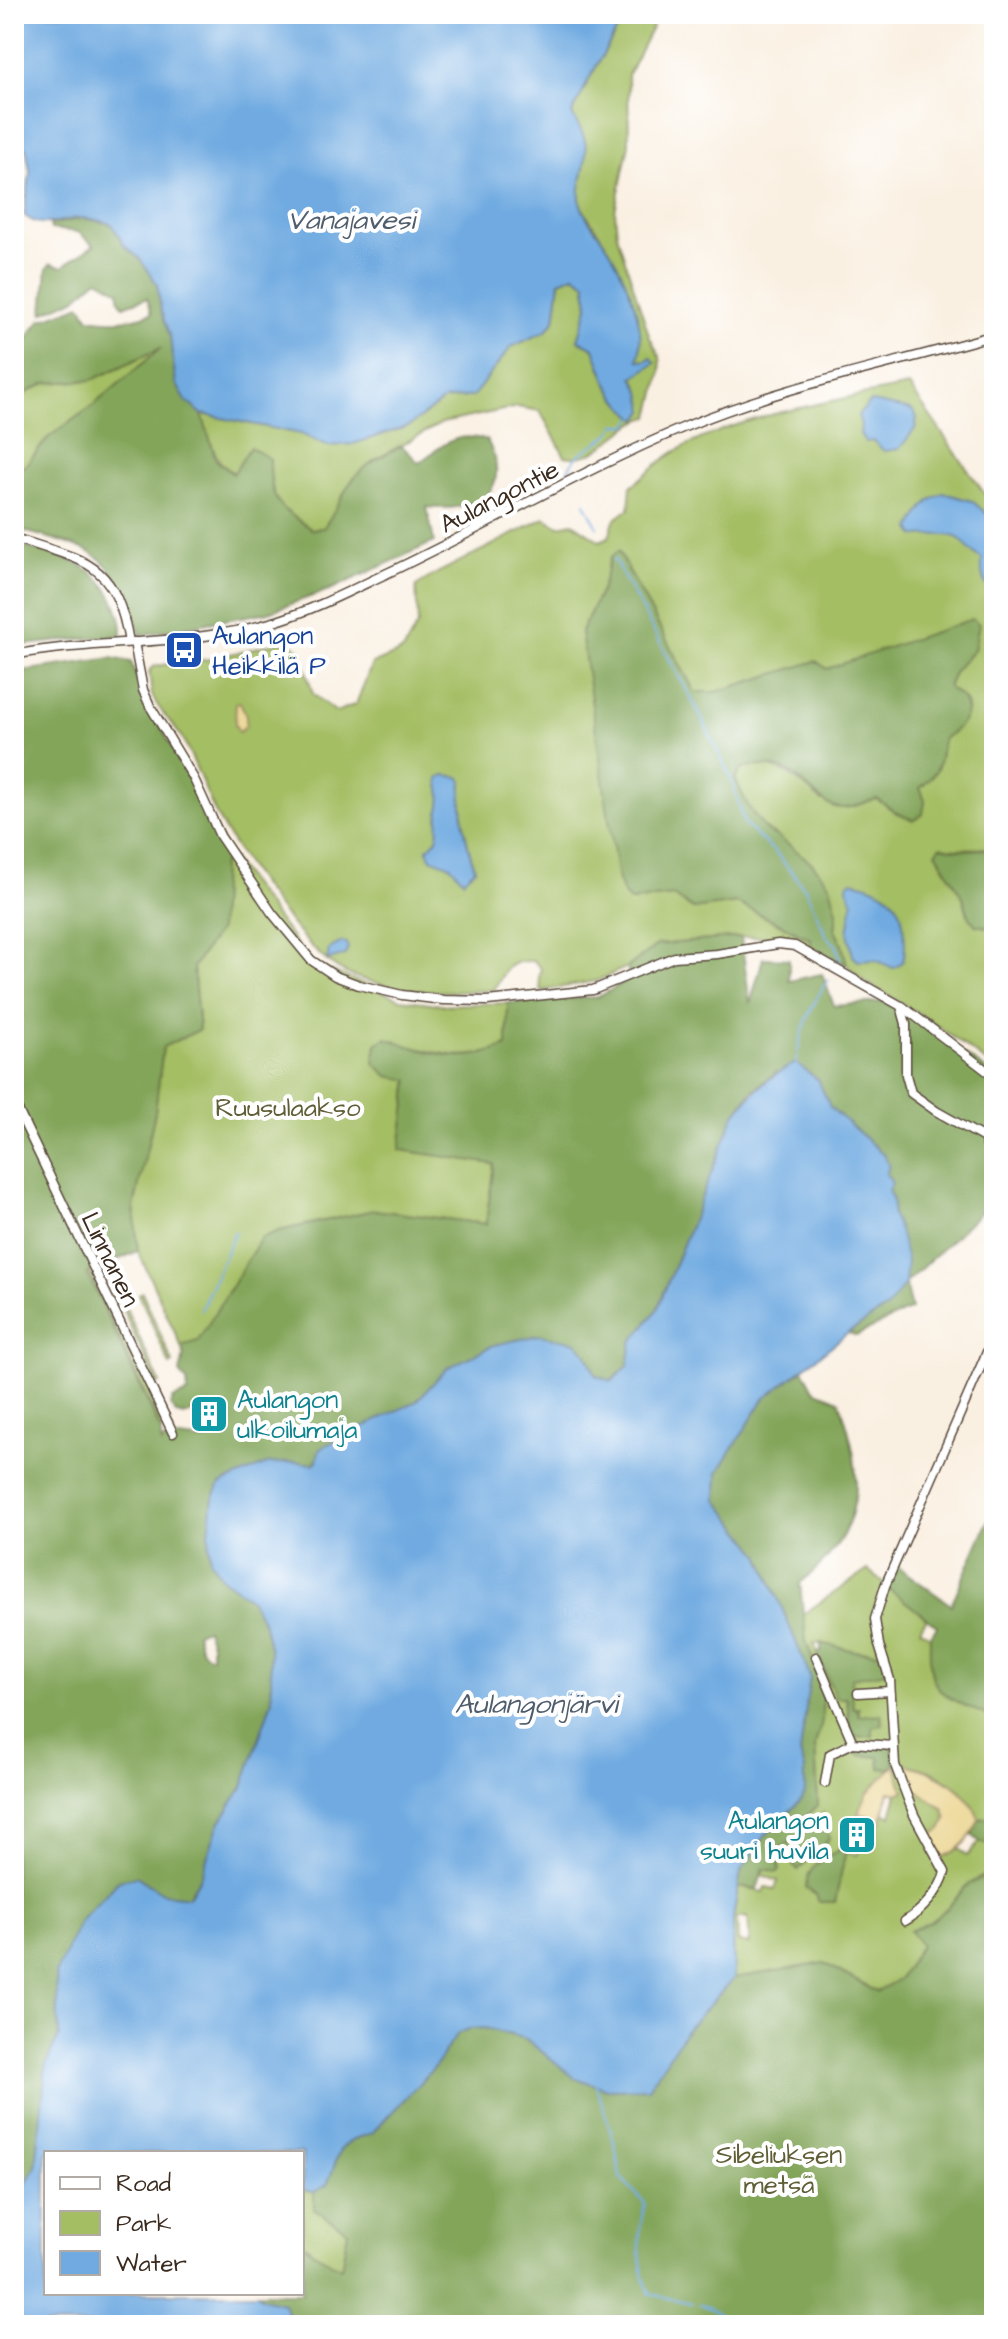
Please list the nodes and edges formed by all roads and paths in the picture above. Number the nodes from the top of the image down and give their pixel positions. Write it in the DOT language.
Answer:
graph roads {
  1 [pos="994,335"];
  2 [pos="14,538"];
  3 [pos="132,642"];
  4 [pos="14,655"];
  5 [pos="901,1006"];
  6 [pos="994,1073"];
  7 [pos="14,1102"];
  8 [pos="994,1163"];
  9 [pos="994,1336"];
  10 [pos="173,1433"];
  11 [pos="816,1657"];
  12 [pos="890,1691"];
  13 [pos="858,1693"];
  14 [pos="853,1743"];
  15 [pos="892,1746"];
  16 [pos="825,1783"];
  17 [pos="905,1921"];
  1 -- 3 [label="street, Aulangontie"];
  2 -- 3 [label="street"];
  3 -- 4 [label="street, Aulangontie"];
  3 -- 5 [label="street"];
  5 -- 6 [label="street"];
  5 -- 8 [label="street"];
  7 -- 10 [label="street, Linnanen"];
  9 -- 12 [label="street"];
  11 -- 14 [label="street"];
  12 -- 13 [label="street"];
  12 -- 15 [label="street"];
  14 -- 15 [label="street"];
  14 -- 16 [label="street"];
  15 -- 17 [label="street"];
}
